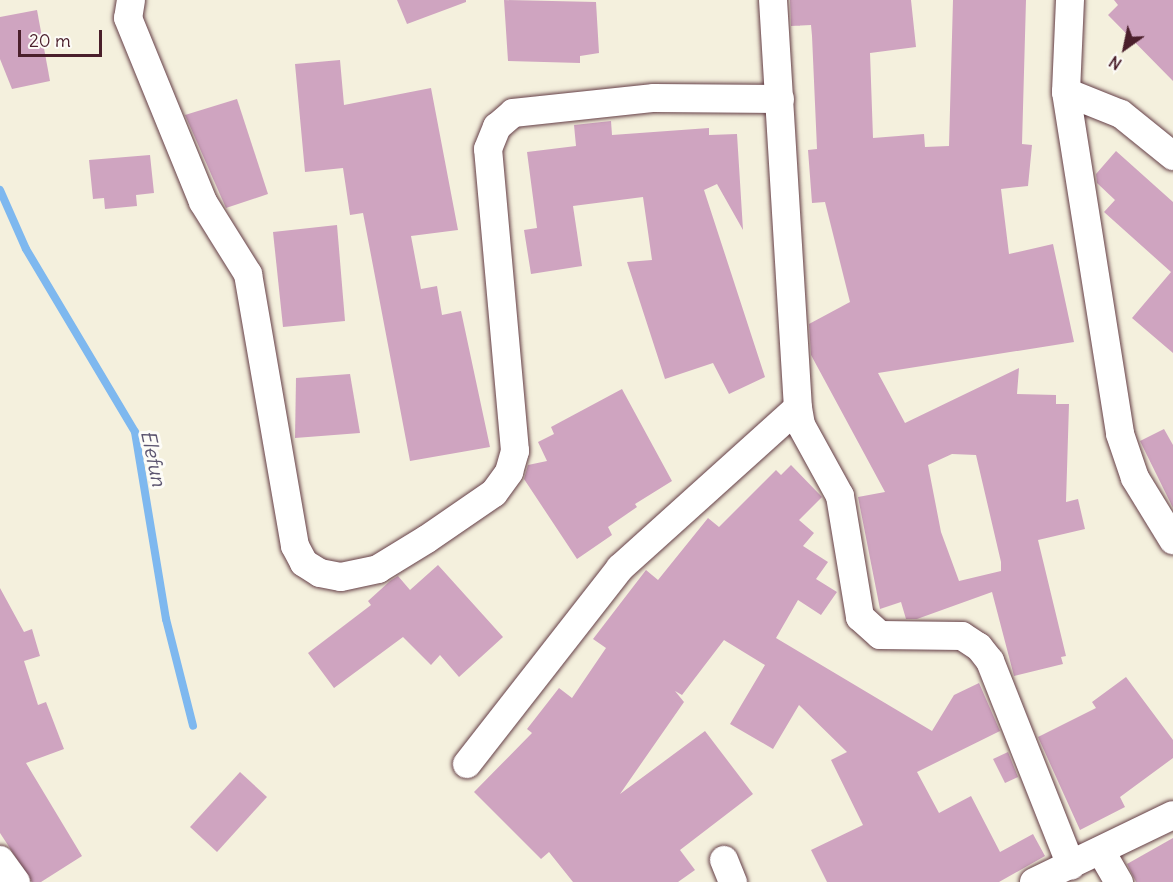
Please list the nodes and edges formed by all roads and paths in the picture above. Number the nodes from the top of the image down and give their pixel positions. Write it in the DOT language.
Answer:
graph roads {
  1 [pos="131,0"];
  2 [pos="773,0"];
  3 [pos="1070,0"];
  4 [pos="1066,92"];
  5 [pos="780,99"];
  6 [pos="1173,156"];
  7 [pos="798,408"];
  8 [pos="1173,540"];
  9 [pos="467,764"];
  10 [pos="1173,815"];
  11 [pos="1102,853"];
  12 [pos="0,860"];
  13 [pos="1071,866"];
  14 [pos="16,882"];
  15 [pos="1034,882"];
  16 [pos="1119,882"];
  1 -- 5 [label="street"];
  2 -- 5 [label="street"];
  3 -- 4 [label="street"];
  4 -- 6 [label="street"];
  4 -- 8 [label="street"];
  5 -- 7 [label="street"];
  7 -- 9 [label="street"];
  7 -- 13 [label="street"];
  10 -- 11 [label="street"];
  11 -- 13 [label="street"];
  11 -- 16 [label="street"];
  12 -- 14 [label="street"];
  13 -- 15 [label="street"];
}
